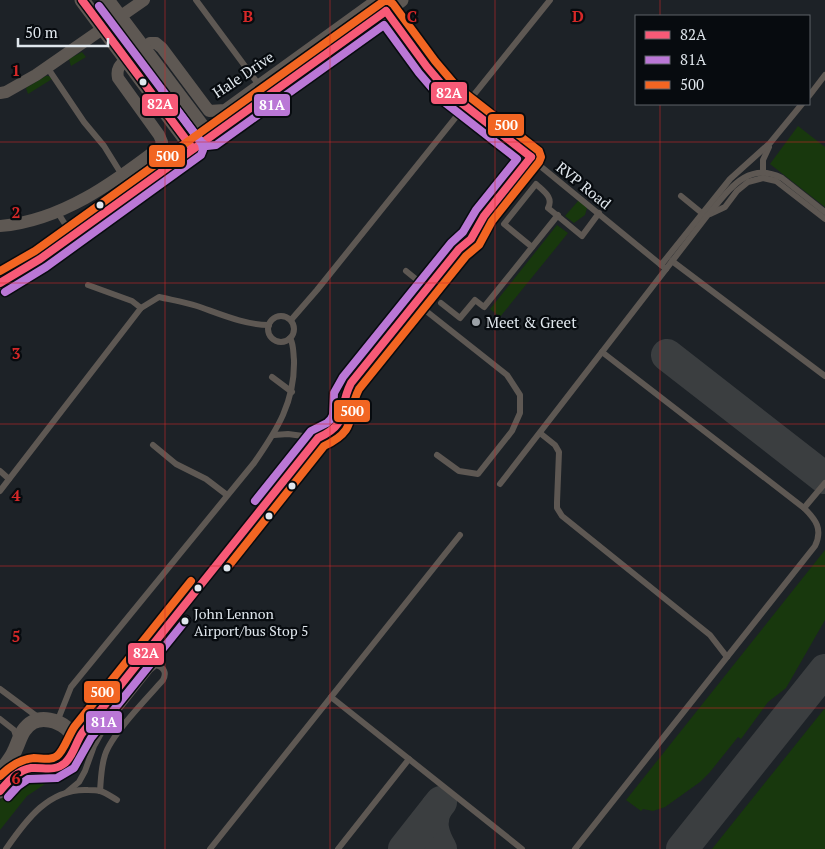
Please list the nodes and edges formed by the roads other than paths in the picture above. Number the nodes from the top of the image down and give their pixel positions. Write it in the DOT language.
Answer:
graph roads {
  1 [pos="82,0"];
  2 [pos="106,0"];
  3 [pos="144,0"];
  4 [pos="196,0"];
  5 [pos="401,0"];
  6 [pos="550,0"];
  7 [pos="382,5"];
  8 [pos="120,17"];
  9 [pos="104,29"];
  10 [pos="142,48"];
  11 [pos="127,59"];
  12 [pos="47,67"];
  13 [pos="825,75"];
  14 [pos="263,91"];
  15 [pos="0,93"];
  16 [pos="810,95"];
  17 [pos="801,105"];
  18 [pos="210,137"];
  19 [pos="770,144"];
  20 [pos="193,149"];
  21 [pos="530,157"];
  22 [pos="763,172"];
  23 [pos="122,175"];
  24 [pos="681,196"];
  25 [pos="825,212"];
  26 [pos="58,213"];
  27 [pos="599,213"];
  28 [pos="704,214"];
  29 [pos="558,215"];
  30 [pos="825,219"];
  31 [pos="0,226"];
  32 [pos="72,236"];
  33 [pos="532,247"];
  34 [pos="672,261"];
  35 [pos="664,267"];
  36 [pos="406,271"];
  37 [pos="0,283"];
  38 [pos="88,285"];
  39 [pos="427,288"];
  40 [pos="441,302"];
  41 [pos="416,303"];
  42 [pos="141,308"];
  43 [pos="290,320"];
  44 [pos="269,325"];
  45 [pos="290,338"];
  46 [pos="602,352"];
  47 [pos="825,376"];
  48 [pos="272,377"];
  49 [pos="292,392"];
  50 [pos="540,433"];
  51 [pos="274,435"];
  52 [pos="318,438"];
  53 [pos="153,446"];
  54 [pos="437,455"];
  55 [pos="0,471"];
  56 [pos="10,479"];
  57 [pos="825,483"];
  58 [pos="500,484"];
  59 [pos="0,491"];
  60 [pos="227,495"];
  61 [pos="804,508"];
  62 [pos="460,535"];
  63 [pos="726,657"];
  64 [pos="0,689"];
  65 [pos="331,697"];
  66 [pos="0,719"];
  67 [pos="49,721"];
  68 [pos="17,743"];
  69 [pos="75,744"];
  70 [pos="409,759"];
  71 [pos="0,772"];
  72 [pos="0,791"];
  73 [pos="100,791"];
  74 [pos="67,792"];
  75 [pos="117,800"];
  76 [pos="6,849"];
  77 [pos="210,849"];
  78 [pos="338,849"];
  79 [pos="522,849"];
  80 [pos="575,849"];
  1 -- 9 [label="street"];
  2 -- 8 [label="street"];
  3 -- 8 [label="street"];
  4 -- 14 [label="lane"];
  5 -- 7 [label="street"];
  6 -- 43 [label="lane"];
  7 -- 14 [label="street"];
  7 -- 21 [label="lane, RVP Road, bridge"];
  8 -- 9 [label="street"];
  8 -- 10 [label="street"];
  9 -- 11 [label="street"];
  9 -- 12 [label="street"];
  10 -- 14 [label="street, Hale Drive"];
  10 -- 18 [label="street"];
  11 -- 20 [label="street"];
  11 -- 23 [label="street"];
  12 -- 15 [label="street"];
  12 -- 23 [label="lane"];
  13 -- 16 [label="lane"];
  14 -- 18 [label="street"];
  17 -- 19 [label="lane"];
  18 -- 20 [label="street"];
  19 -- 22 [label="lane"];
  19 -- 28 [label="lane"];
  20 -- 32 [label="street"];
  21 -- 27 [label="lane, RVP Road"];
  21 -- 39 [label="lane"];
  22 -- 25 [label="lane"];
  22 -- 28 [label="lane"];
  23 -- 26 [label="street"];
  24 -- 28 [label="lane"];
  26 -- 31 [label="street"];
  26 -- 32 [label="lane"];
  27 -- 29 [label="lane"];
  27 -- 35 [label="lane, RVP Road"];
  28 -- 30 [label="lane"];
  28 -- 34 [label="lane"];
  28 -- 35 [label="lane"];
  29 -- 33 [label="lane"];
  29 -- 33 [label="lane"];
  32 -- 37 [label="street"];
  33 -- 40 [label="lane"];
  34 -- 35 [label="lane"];
  34 -- 47 [label="lane"];
  35 -- 46 [label="lane"];
  36 -- 39 [label="lane"];
  38 -- 42 [label="lane"];
  39 -- 41 [label="lane"];
  41 -- 52 [label="lane"];
  41 -- 54 [label="lane"];
  42 -- 44 [label="lane"];
  42 -- 56 [label="lane"];
  43 -- 44 [label="lane"];
  43 -- 45 [label="lane"];
  44 -- 45 [label="lane"];
  45 -- 49 [label="lane"];
  46 -- 50 [label="lane"];
  46 -- 61 [label="lane"];
  48 -- 49 [label="lane"];
  49 -- 51 [label="lane"];
  50 -- 58 [label="lane"];
  50 -- 63 [label="lane"];
  51 -- 52 [label="lane"];
  51 -- 60 [label="lane"];
  52 -- 69 [label="lane"];
  53 -- 60 [label="lane"];
  55 -- 56 [label="lane"];
  56 -- 59 [label="lane"];
  57 -- 61 [label="lane"];
  60 -- 67 [label="lane"];
  61 -- 63 [label="lane"];
  62 -- 65 [label="lane"];
  63 -- 80 [label="lane"];
  64 -- 67 [label="lane"];
  65 -- 70 [label="lane"];
  65 -- 77 [label="lane"];
  66 -- 68 [label="lane"];
  67 -- 68 [label="street"];
  67 -- 69 [label="street"];
  68 -- 71 [label="street"];
  69 -- 72 [label="street"];
  70 -- 78 [label="lane"];
  70 -- 79 [label="lane"];
  73 -- 74 [label="lane"];
  73 -- 74 [label="lane"];
  73 -- 75 [label="lane"];
  74 -- 76 [label="lane"];
}
